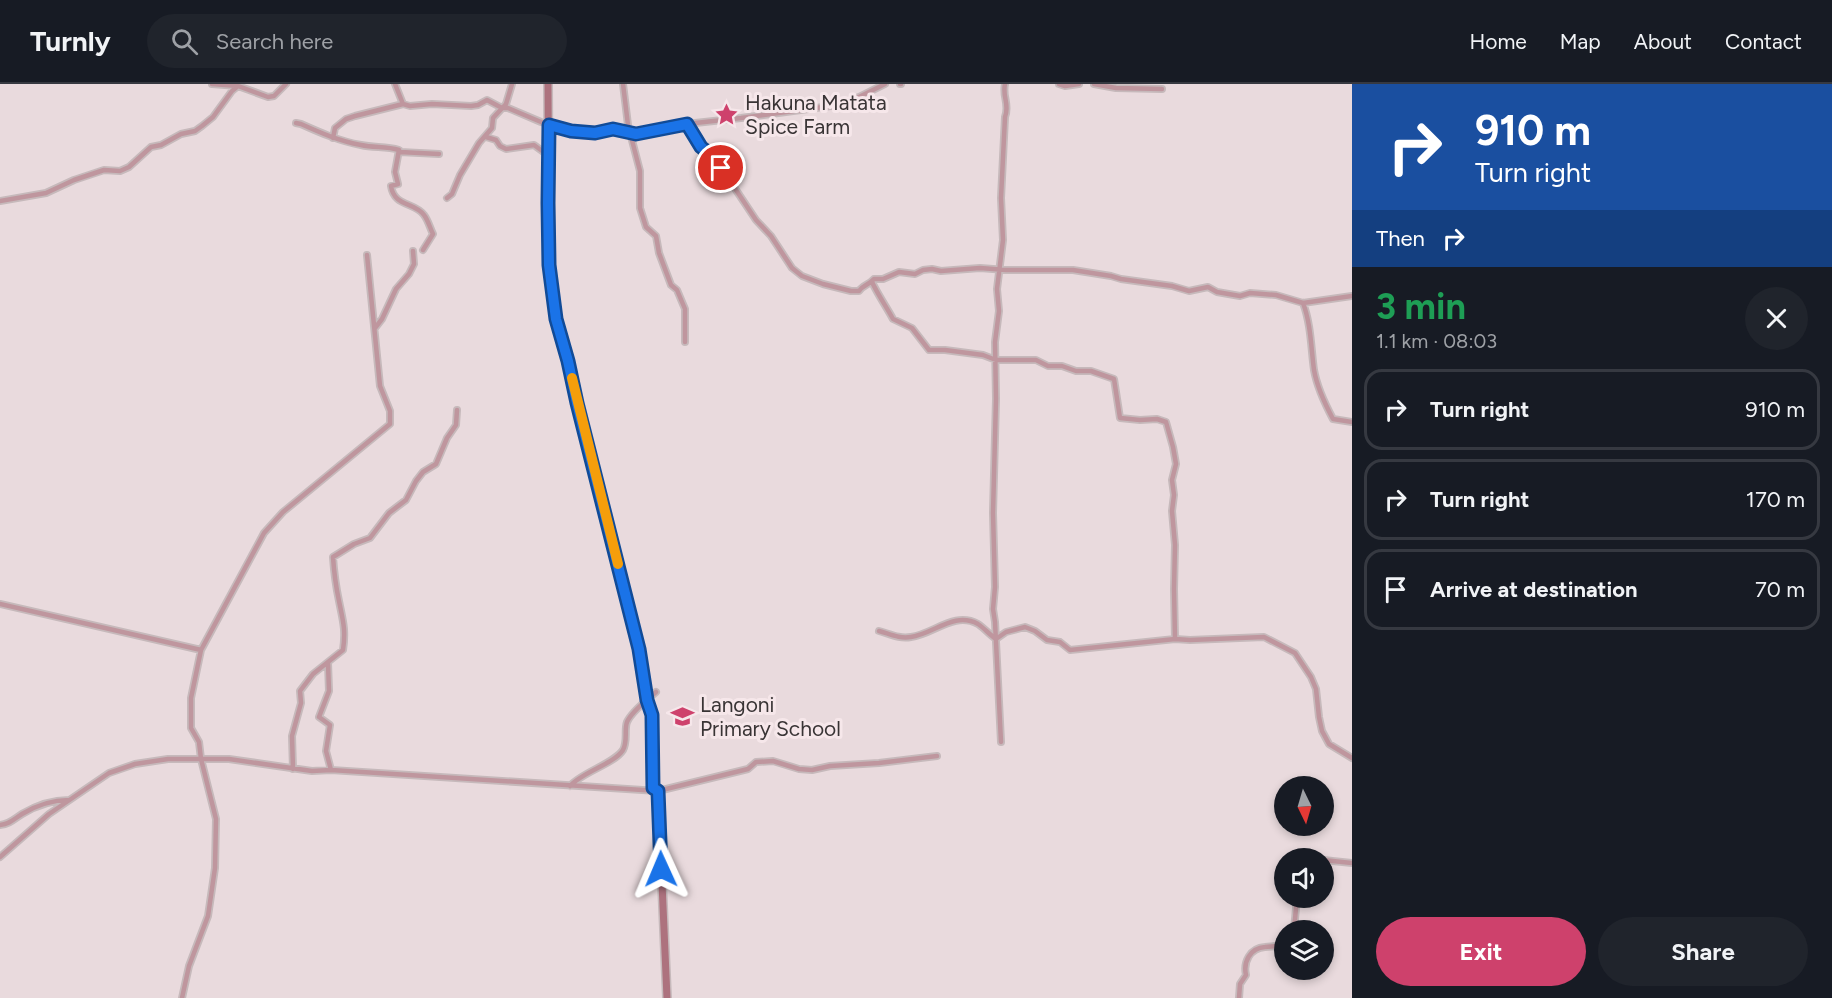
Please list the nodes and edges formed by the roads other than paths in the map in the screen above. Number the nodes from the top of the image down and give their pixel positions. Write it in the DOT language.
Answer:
graph roads {
  1 [pos="212,84"];
  2 [pos="286,84"];
  3 [pos="395,84"];
  4 [pos="512,84"];
  5 [pos="548,84"];
  6 [pos="623,84"];
  7 [pos="885,84"];
  8 [pos="1005,84"];
  9 [pos="1059,84"];
  10 [pos="1078,84"];
  11 [pos="1094,84"];
  12 [pos="238,86"];
  13 [pos="1161,89"];
  14 [pos="403,104"];
  15 [pos="502,108"];
  16 [pos="296,123"];
  17 [pos="687,124"];
  18 [pos="549,125"];
  19 [pos="630,133"];
  20 [pos="486,137"];
  21 [pos="333,138"];
  22 [pos="400,152"];
  23 [pos="439,154"];
  24 [pos="549,156"];
  25 [pos="447,198"];
  26 [pos="0,201"];
  27 [pos="423,250"];
  28 [pos="413,251"];
  29 [pos="367,255"];
  30 [pos="999,270"];
  31 [pos="872,282"];
  32 [pos="1352,296"];
  33 [pos="1303,303"];
  34 [pos="375,328"];
  35 [pos="685,342"];
  36 [pos="996,360"];
  37 [pos="457,410"];
  38 [pos="1352,422"];
  39 [pos="0,604"];
  40 [pos="879,631"];
  41 [pos="996,639"];
  42 [pos="1175,639"];
  43 [pos="201,650"];
  44 [pos="328,663"];
  45 [pos="656,692"];
  46 [pos="647,700"];
  47 [pos="1001,742"];
  48 [pos="937,756"];
  49 [pos="1352,758"];
  50 [pos="201,759"];
  51 [pos="292,769"];
  52 [pos="331,770"];
  53 [pos="570,786"];
  54 [pos="658,791"];
  55 [pos="69,800"];
  56 [pos="0,825"];
  57 [pos="0,857"];
  58 [pos="1334,861"];
  59 [pos="1352,863"];
  60 [pos="1274,947"];
  61 [pos="182,998"];
  62 [pos="667,998"];
  63 [pos="1239,998"];
  1 -- 12 [label="street"];
  2 -- 12 [label="street"];
  3 -- 14 [label="street"];
  4 -- 15 [label="street"];
  5 -- 18 [label="street"];
  6 -- 19 [label="street"];
  7 -- 17 [label="street"];
  8 -- 30 [label="street"];
  9 -- 10 [label="street"];
  11 -- 13 [label="street"];
  12 -- 26 [label="street"];
  14 -- 15 [label="street"];
  14 -- 21 [label="street"];
  15 -- 18 [label="street"];
  15 -- 20 [label="street"];
  16 -- 21 [label="street"];
  17 -- 19 [label="street"];
  17 -- 31 [label="street"];
  18 -- 19 [label="street"];
  18 -- 24 [label="street"];
  19 -- 35 [label="street"];
  20 -- 24 [label="street"];
  20 -- 25 [label="street"];
  21 -- 22 [label="street"];
  22 -- 23 [label="street"];
  22 -- 27 [label="street"];
  24 -- 46 [label="street"];
  28 -- 34 [label="street"];
  29 -- 34 [label="street"];
  30 -- 31 [label="street"];
  30 -- 33 [label="street"];
  30 -- 36 [label="street"];
  31 -- 36 [label="street"];
  32 -- 33 [label="street"];
  33 -- 38 [label="street"];
  34 -- 43 [label="street"];
  36 -- 41 [label="street"];
  36 -- 42 [label="street"];
  37 -- 44 [label="street"];
  39 -- 43 [label="street"];
  40 -- 41 [label="street"];
  41 -- 42 [label="street"];
  41 -- 47 [label="street"];
  42 -- 49 [label="street"];
  43 -- 50 [label="street"];
  44 -- 51 [label="street"];
  44 -- 52 [label="street"];
  45 -- 46 [label="street"];
  46 -- 53 [label="street"];
  46 -- 54 [label="street"];
  48 -- 54 [label="street"];
  50 -- 51 [label="street"];
  50 -- 55 [label="street"];
  50 -- 61 [label="street"];
  51 -- 52 [label="street"];
  52 -- 53 [label="street"];
  53 -- 54 [label="street"];
  54 -- 62 [label="street"];
  55 -- 56 [label="street"];
  55 -- 57 [label="street"];
  58 -- 59 [label="street"];
  60 -- 63 [label="street"];
}
